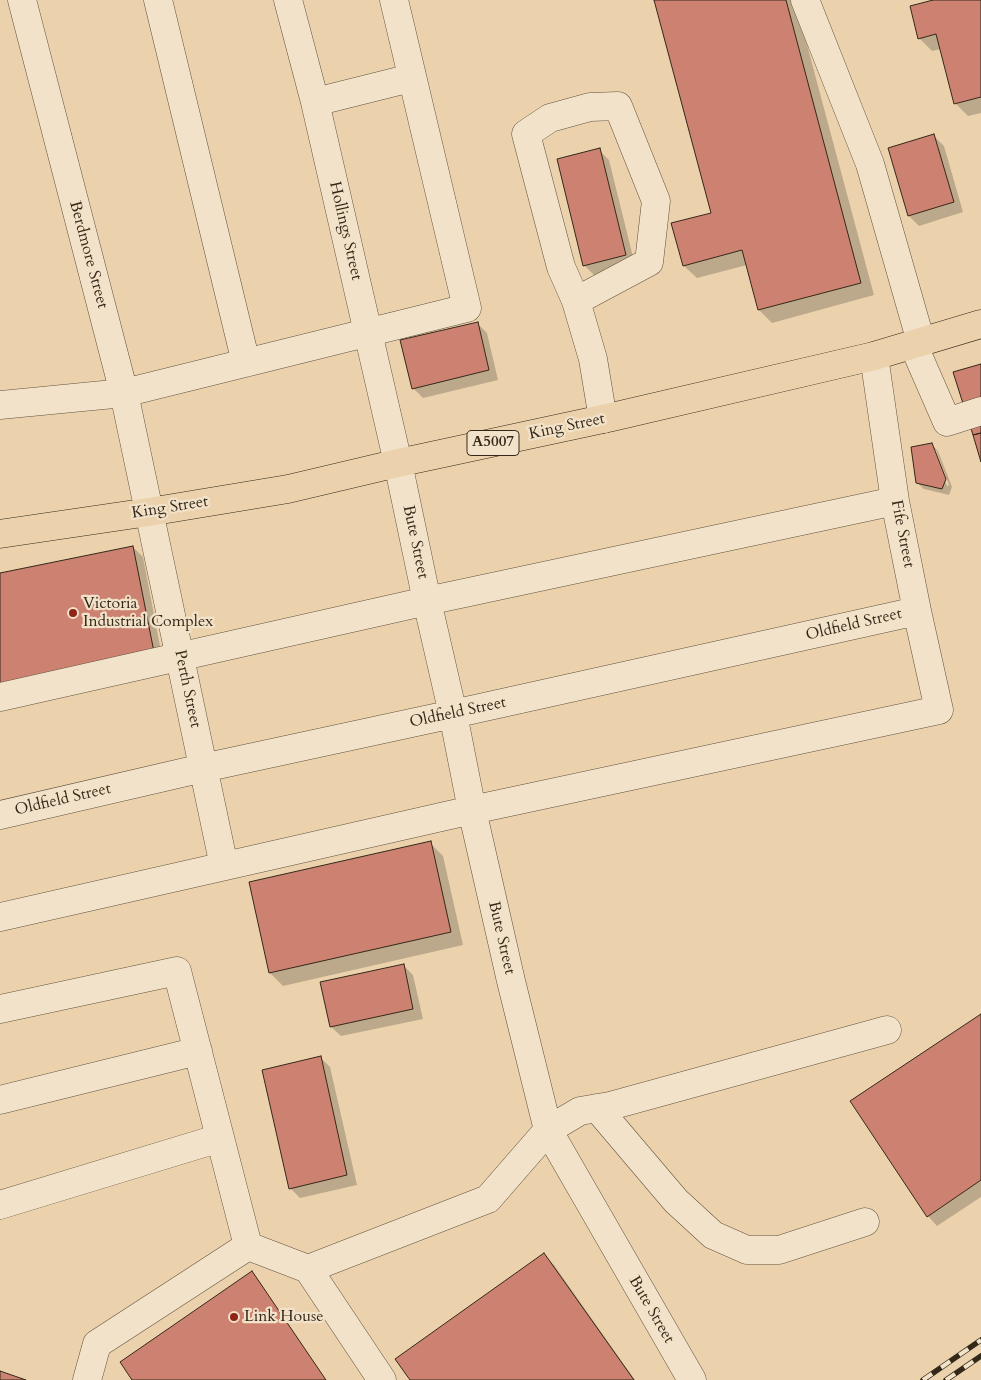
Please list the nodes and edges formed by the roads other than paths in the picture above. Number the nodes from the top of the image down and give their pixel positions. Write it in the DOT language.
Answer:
graph roads {
  1 [pos="22,0"];
  2 [pos="158,0"];
  3 [pos="288,0"];
  4 [pos="394,0"];
  5 [pos="806,0"];
  6 [pos="411,78"];
  7 [pos="315,102"];
  8 [pos="576,301"];
  9 [pos="981,324"];
  10 [pos="368,333"];
  11 [pos="917,343"];
  12 [pos="874,356"];
  13 [pos="246,363"];
  14 [pos="124,393"];
  15 [pos="0,405"];
  16 [pos="981,411"];
  17 [pos="603,419"];
  18 [pos="398,463"];
  19 [pos="896,501"];
  20 [pos="149,512"];
  21 [pos="0,534"];
  22 [pos="427,601"];
  23 [pos="917,610"];
  24 [pos="180,657"];
  25 [pos="0,697"];
  26 [pos="453,714"];
  27 [pos="203,768"];
  28 [pos="472,810"];
  29 [pos="0,815"];
  30 [pos="224,866"];
  31 [pos="0,916"];
  32 [pos="0,1008"];
  33 [pos="887,1030"];
  34 [pos="198,1051"];
  35 [pos="0,1100"];
  36 [pos="597,1108"];
  37 [pos="548,1130"];
  38 [pos="220,1138"];
  39 [pos="0,1205"];
  40 [pos="865,1222"];
  41 [pos="248,1246"];
  42 [pos="308,1269"];
  43 [pos="87,1380"];
  44 [pos="382,1380"];
  45 [pos="692,1380"];
  1 -- 14 [label="street, Berdmore Street"];
  2 -- 13 [label="street"];
  3 -- 7 [label="street, Hollings Street"];
  4 -- 6 [label="street"];
  5 -- 11 [label="street"];
  6 -- 7 [label="street"];
  6 -- 10 [label="street"];
  7 -- 10 [label="street, Hollings Street"];
  8 -- 8 [label="street"];
  8 -- 17 [label="street"];
  9 -- 11 [label="main road, King Street / A5007"];
  10 -- 13 [label="street"];
  10 -- 18 [label="street, Hollings Street"];
  11 -- 12 [label="main road, King Street / A5007"];
  11 -- 16 [label="street"];
  12 -- 17 [label="main road, King Street / A5007"];
  12 -- 19 [label="street, Fife Street"];
  13 -- 14 [label="street"];
  14 -- 15 [label="street"];
  14 -- 20 [label="street, Berdmore Street"];
  17 -- 18 [label="main road, King Street / A5007"];
  18 -- 20 [label="main road, King Street / A5007"];
  18 -- 22 [label="street, Bute Street"];
  19 -- 22 [label="street"];
  19 -- 23 [label="street, Fife Street"];
  20 -- 21 [label="main road, King Street / A5007"];
  20 -- 24 [label="street, Perth Street"];
  22 -- 24 [label="street"];
  22 -- 26 [label="street, Bute Street"];
  23 -- 26 [label="street, Oldfield Street"];
  23 -- 28 [label="street, Fife Street"];
  24 -- 25 [label="street"];
  24 -- 27 [label="street, Perth Street"];
  26 -- 27 [label="street, Oldfield Street"];
  26 -- 28 [label="street, Bute Street"];
  27 -- 29 [label="street, Oldfield Street"];
  27 -- 30 [label="street, Perth Street"];
  28 -- 30 [label="street"];
  28 -- 37 [label="street, Bute Street"];
  30 -- 31 [label="street"];
  32 -- 34 [label="street"];
  33 -- 36 [label="street"];
  34 -- 35 [label="street"];
  34 -- 38 [label="street"];
  36 -- 37 [label="street"];
  36 -- 40 [label="street"];
  37 -- 42 [label="street"];
  37 -- 45 [label="street, Bute Street"];
  38 -- 39 [label="street"];
  38 -- 41 [label="street"];
  41 -- 42 [label="street"];
  41 -- 43 [label="street"];
  42 -- 44 [label="street"];
}
